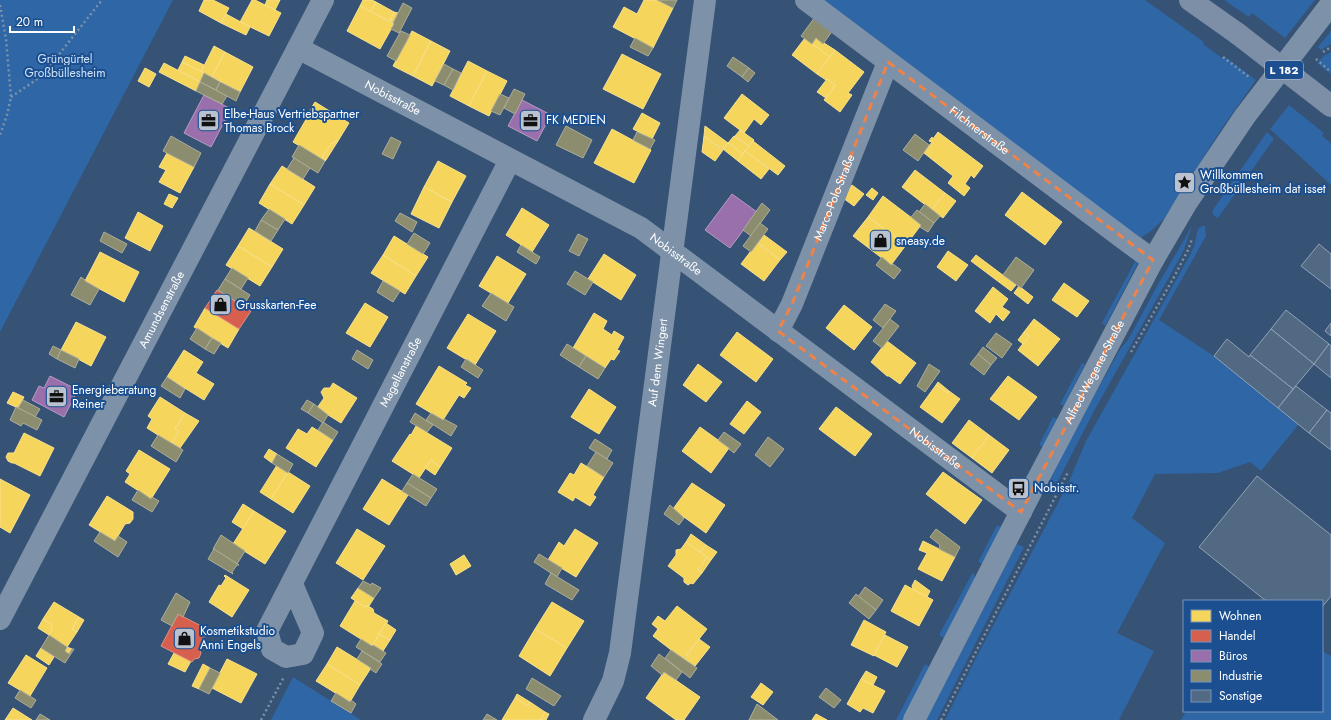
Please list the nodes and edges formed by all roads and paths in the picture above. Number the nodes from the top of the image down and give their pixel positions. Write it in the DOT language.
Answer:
graph roads {
  1 [pos="102,0"];
  2 [pos="323,0"];
  3 [pos="705,0"];
  4 [pos="806,0"];
  5 [pos="1190,0"];
  6 [pos="1331,4"];
  7 [pos="0,5"];
  8 [pos="1331,47"];
  9 [pos="298,48"];
  10 [pos="1223,57"];
  11 [pos="1318,61"];
  12 [pos="888,62"];
  13 [pos="1313,62"];
  14 [pos="1331,72"];
  15 [pos="1250,78"];
  16 [pos="11,97"];
  17 [pos="1331,106"];
  18 [pos="0,135"];
  19 [pos="510,160"];
  20 [pos="1194,233"];
  21 [pos="673,253"];
  22 [pos="1153,260"];
  23 [pos="778,331"];
  24 [pos="1130,354"];
  25 [pos="1070,468"];
  26 [pos="1021,512"];
  27 [pos="292,584"];
  28 [pos="0,619"];
  29 [pos="292,656"];
  30 [pos="261,720"];
  31 [pos="594,720"];
  32 [pos="914,720"];
  33 [pos="941,720"];
  1 -- 16 [label="path"];
  2 -- 9 [label="street, Amundsenstraße"];
  3 -- 21 [label="street, Auf dem Wingert"];
  4 -- 12 [label="street, Filchnerstraße"];
  5 -- 17 [label="main road, L 182, bridge"];
  6 -- 22 [label="street, Alfred-Wegener-Straße"];
  7 -- 16 [label="path"];
  8 -- 13 [label="path"];
  9 -- 19 [label="street, Nobisstraße"];
  9 -- 28 [label="street, Amundsenstraße"];
  10 -- 15 [label="path"];
  11 -- 14 [label="path"];
  12 -- 22 [label="street, Filchnerstraße"];
  12 -- 23 [label="street, Marco-Polo-Straße"];
  16 -- 18 [label="path"];
  19 -- 21 [label="street, Nobisstraße"];
  19 -- 27 [label="street, Magellanstraße"];
  20 -- 24 [label="path"];
  21 -- 23 [label="street, Nobisstraße"];
  21 -- 31 [label="street, Auf dem Wingert"];
  22 -- 26 [label="street, Alfred-Wegener-Straße"];
  23 -- 26 [label="street, Nobisstraße"];
  25 -- 33 [label="path"];
  26 -- 32 [label="street, Alfred-Wegener-Straße"];
  27 -- 29 [label="street"];
  27 -- 29 [label="street, Magellanstraße"];
  29 -- 30 [label="path"];
}
